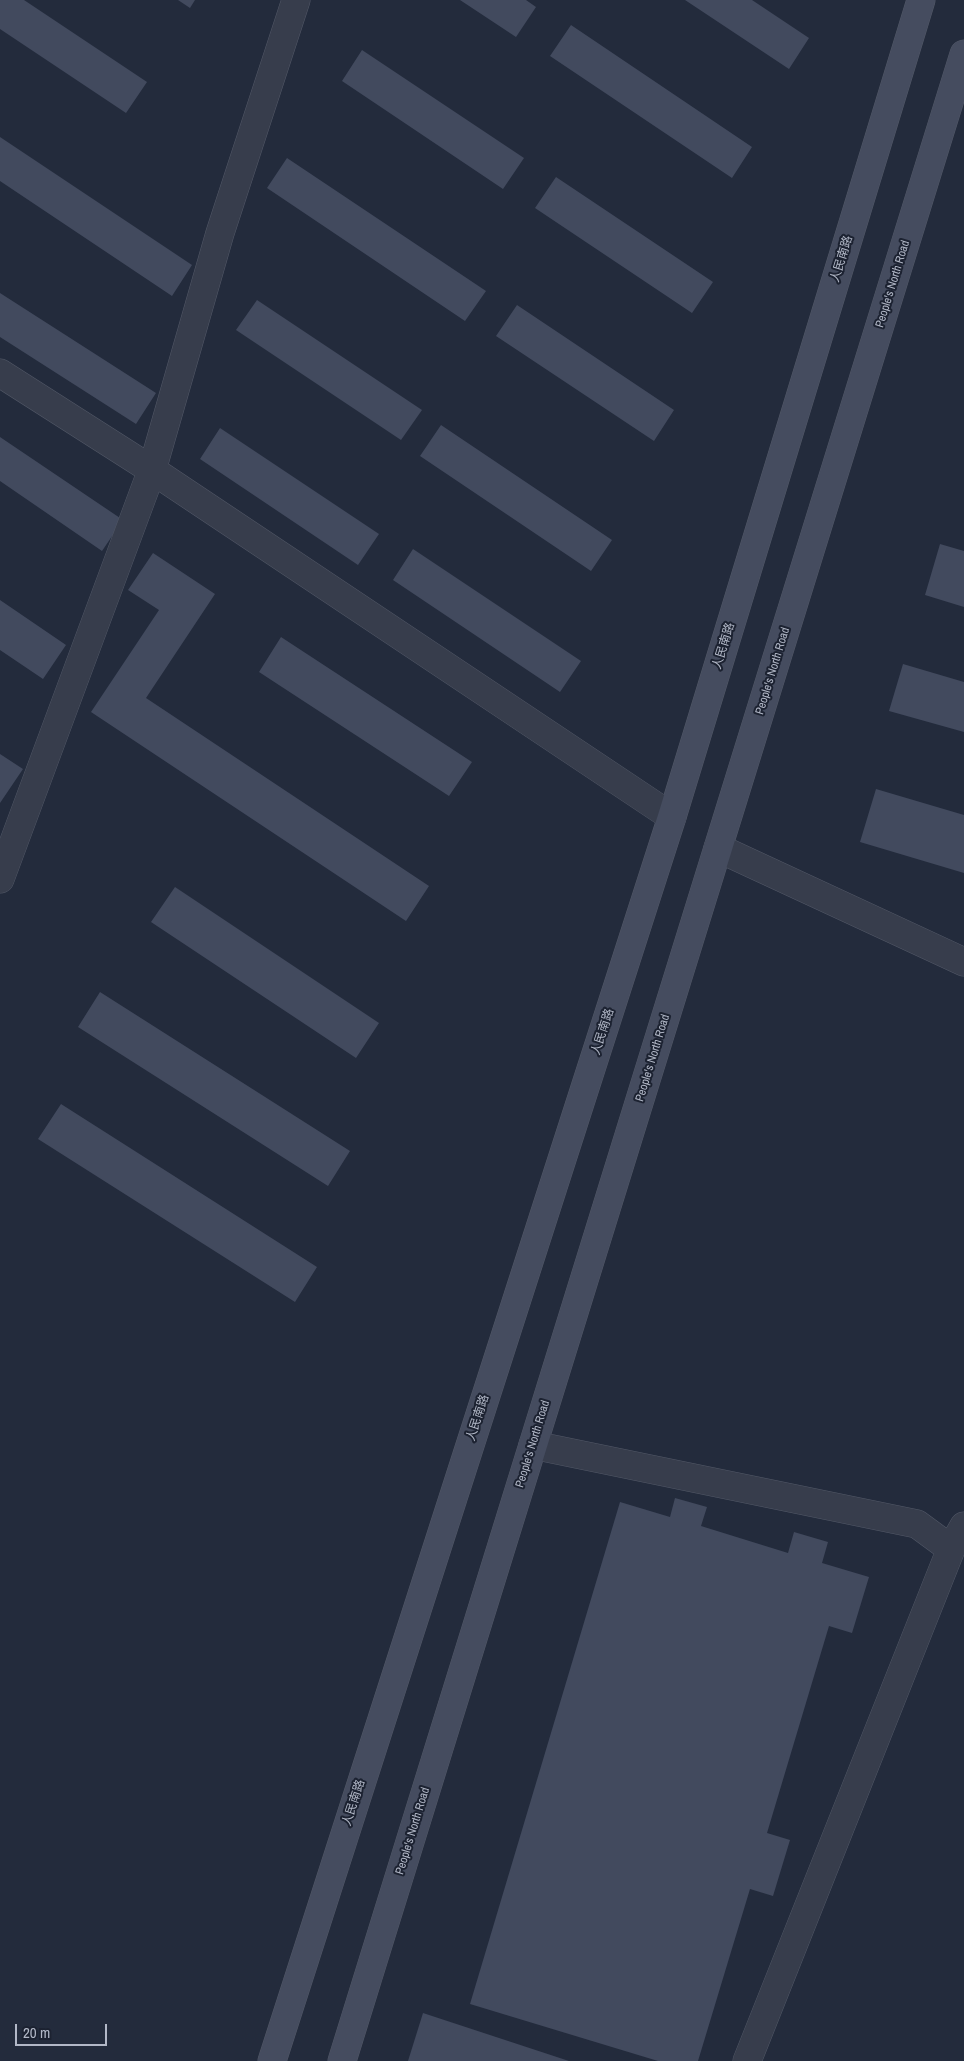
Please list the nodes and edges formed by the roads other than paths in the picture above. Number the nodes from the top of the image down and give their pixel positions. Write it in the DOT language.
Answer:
graph roads {
  1 [pos="296,0"];
  2 [pos="921,0"];
  3 [pos="964,54"];
  4 [pos="0,373"];
  5 [pos="152,470"];
  6 [pos="672,816"];
  7 [pos="718,848"];
  8 [pos="0,879"];
  9 [pos="964,962"];
  10 [pos="533,1445"];
  11 [pos="957,1538"];
  12 [pos="272,2061"];
  13 [pos="342,2061"];
  14 [pos="747,2061"];
  1 -- 5 [label="street"];
  2 -- 6 [label="main road, 人民南路"];
  3 -- 7 [label="main road, People's North Road"];
  4 -- 5 [label="street"];
  5 -- 6 [label="street"];
  5 -- 8 [label="street"];
  6 -- 12 [label="main road, 人民南路"];
  7 -- 9 [label="street"];
  7 -- 10 [label="main road, People's North Road"];
  10 -- 11 [label="street"];
  10 -- 13 [label="main road, People's North Road"];
  11 -- 14 [label="street"];
}
